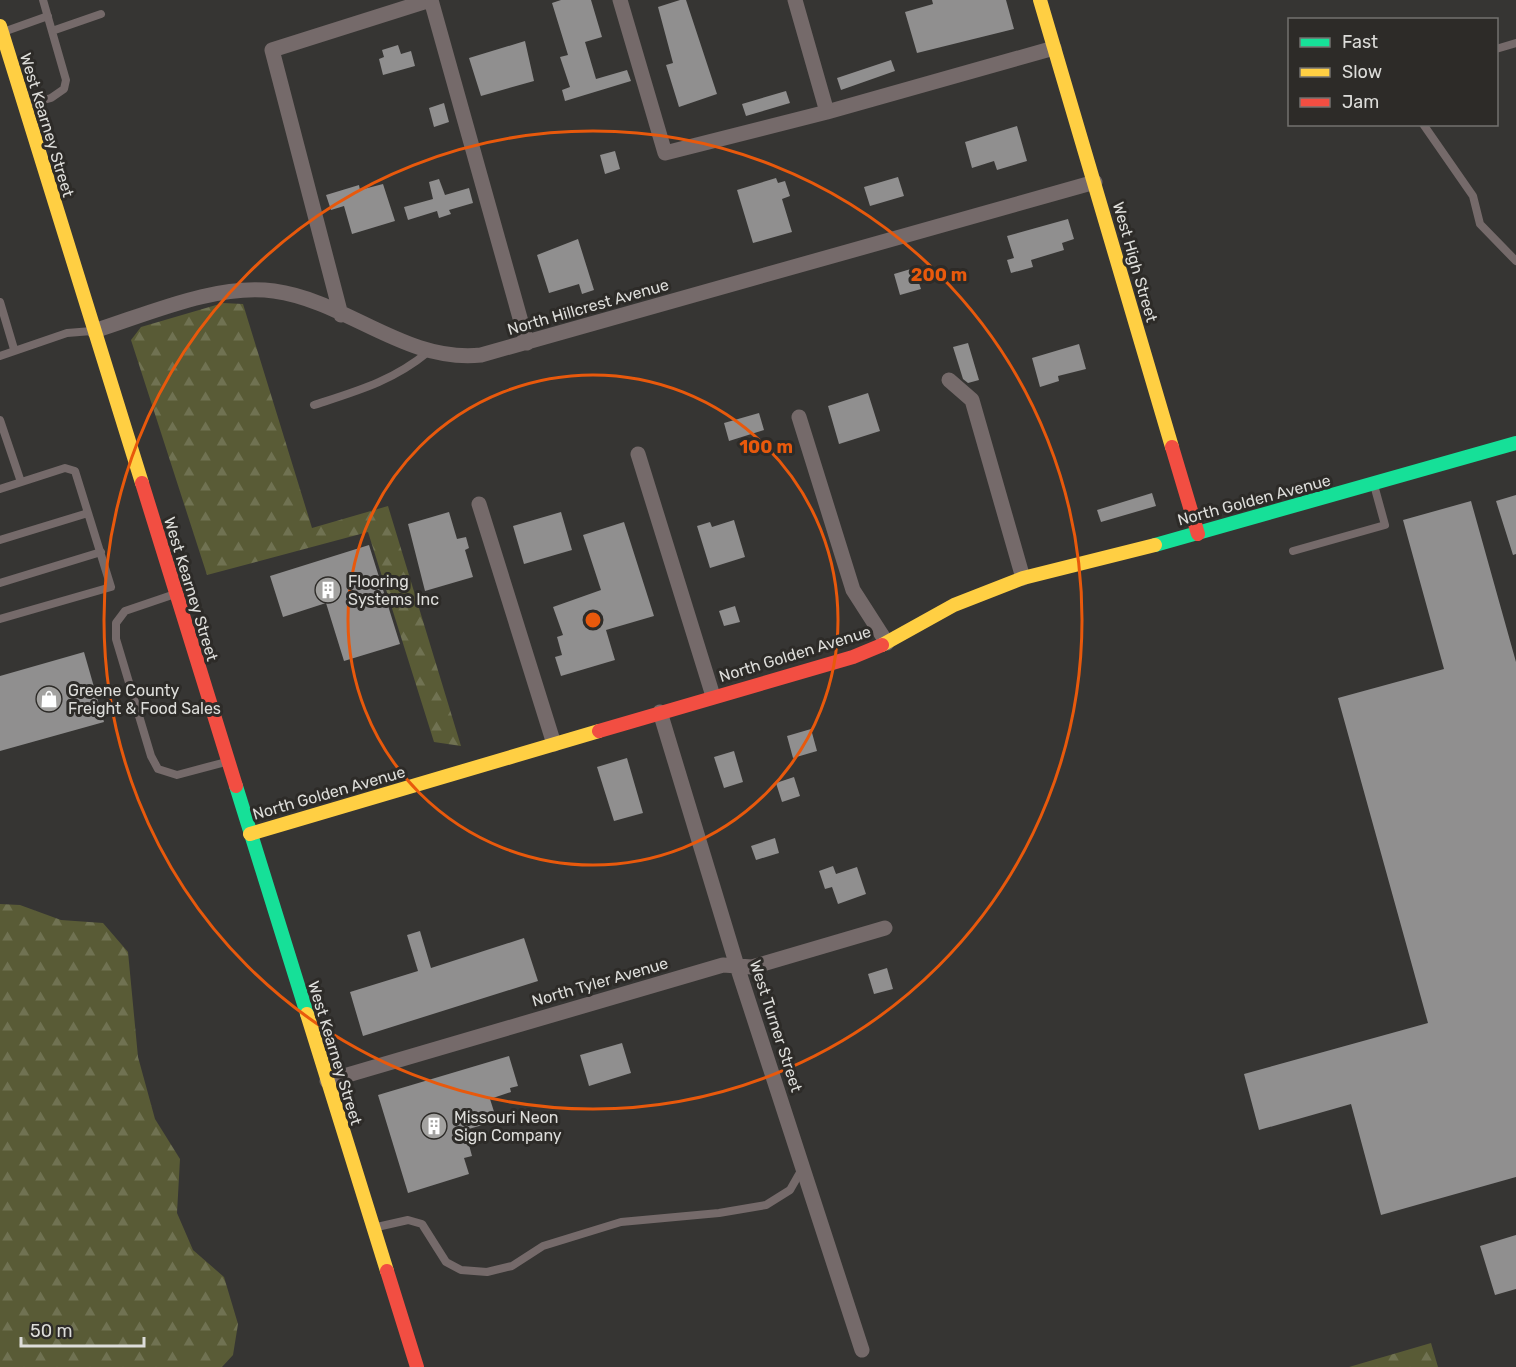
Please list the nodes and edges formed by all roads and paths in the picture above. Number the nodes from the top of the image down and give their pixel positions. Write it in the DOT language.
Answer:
graph roads {
  1 [pos="43,0"];
  2 [pos="430,0"];
  3 [pos="620,0"];
  4 [pos="795,0"];
  5 [pos="1040,0"];
  6 [pos="101,14"];
  7 [pos="48,16"];
  8 [pos="1,29"];
  9 [pos="52,31"];
  10 [pos="1516,43"];
  11 [pos="1054,48"];
  12 [pos="1498,49"];
  13 [pos="24,106"];
  14 [pos="827,112"];
  15 [pos="1424,126"];
  16 [pos="1095,182"];
  17 [pos="1516,261"];
  18 [pos="0,302"];
  19 [pos="341,315"];
  20 [pos="94,331"];
  21 [pos="527,343"];
  22 [pos="14,349"];
  23 [pos="428,352"];
  24 [pos="0,356"];
  25 [pos="949,380"];
  26 [pos="314,405"];
  27 [pos="799,417"];
  28 [pos="0,420"];
  29 [pos="1516,443"];
  30 [pos="9,448"];
  31 [pos="0,451"];
  32 [pos="638,454"];
  33 [pos="21,482"];
  34 [pos="1374,484"];
  35 [pos="0,489"];
  36 [pos="479,504"];
  37 [pos="88,513"];
  38 [pos="1198,534"];
  39 [pos="0,540"];
  40 [pos="1293,551"];
  41 [pos="101,552"];
  42 [pos="1023,578"];
  43 [pos="0,583"];
  44 [pos="175,594"];
  45 [pos="0,619"];
  46 [pos="887,643"];
  47 [pos="713,696"];
  48 [pos="660,712"];
  49 [pos="554,744"];
  50 [pos="227,762"];
  51 [pos="250,834"];
  52 [pos="885,928"];
  53 [pos="737,966"];
  54 [pos="327,1081"];
  55 [pos="803,1167"];
  56 [pos="373,1228"];
  57 [pos="862,1350"];
  58 [pos="417,1367"];
  1 -- 7 [label="lane"];
  2 -- 19 [label="street"];
  2 -- 21 [label="street"];
  3 -- 14 [label="street"];
  4 -- 14 [label="street"];
  5 -- 11 [label="street, West High Street"];
  6 -- 9 [label="lane"];
  7 -- 8 [label="lane"];
  7 -- 9 [label="lane"];
  8 -- 13 [label="street, West Kearney Street"];
  9 -- 13 [label="lane"];
  10 -- 12 [label="lane"];
  11 -- 14 [label="street"];
  11 -- 16 [label="street, West High Street"];
  13 -- 20 [label="street, West Kearney Street"];
  15 -- 17 [label="lane"];
  16 -- 21 [label="street, North Hillcrest Avenue"];
  16 -- 38 [label="street, West High Street"];
  18 -- 22 [label="lane"];
  19 -- 20 [label="street, North Hillcrest Avenue"];
  19 -- 23 [label="street, North Hillcrest Avenue"];
  20 -- 22 [label="lane"];
  20 -- 44 [label="street, West Kearney Street"];
  21 -- 23 [label="street, North Hillcrest Avenue"];
  22 -- 24 [label="lane"];
  23 -- 26 [label="lane"];
  25 -- 42 [label="street"];
  27 -- 46 [label="street"];
  28 -- 30 [label="lane"];
  29 -- 34 [label="street, North Golden Avenue"];
  30 -- 31 [label="lane"];
  30 -- 33 [label="lane"];
  32 -- 47 [label="street"];
  33 -- 35 [label="lane"];
  33 -- 37 [label="lane"];
  34 -- 38 [label="street, North Golden Avenue"];
  34 -- 40 [label="lane"];
  36 -- 49 [label="street"];
  37 -- 39 [label="lane"];
  37 -- 41 [label="lane"];
  38 -- 42 [label="street, North Golden Avenue"];
  41 -- 43 [label="lane"];
  41 -- 45 [label="lane"];
  42 -- 46 [label="street, North Golden Avenue"];
  44 -- 50 [label="street, West Kearney Street"];
  44 -- 50 [label="lane"];
  46 -- 47 [label="street, North Golden Avenue"];
  47 -- 48 [label="street, North Golden Avenue"];
  48 -- 49 [label="street, North Golden Avenue"];
  48 -- 53 [label="street, West Turner Street"];
  49 -- 51 [label="street, North Golden Avenue"];
  50 -- 51 [label="street, West Kearney Street"];
  51 -- 54 [label="street, West Kearney Street"];
  52 -- 53 [label="street, North Tyler Avenue"];
  53 -- 54 [label="street, North Tyler Avenue"];
  53 -- 55 [label="street, West Turner Street"];
  54 -- 56 [label="street, West Kearney Street"];
  55 -- 56 [label="lane"];
  55 -- 57 [label="street, West Turner Street"];
  56 -- 58 [label="street, West Kearney Street"];
}
